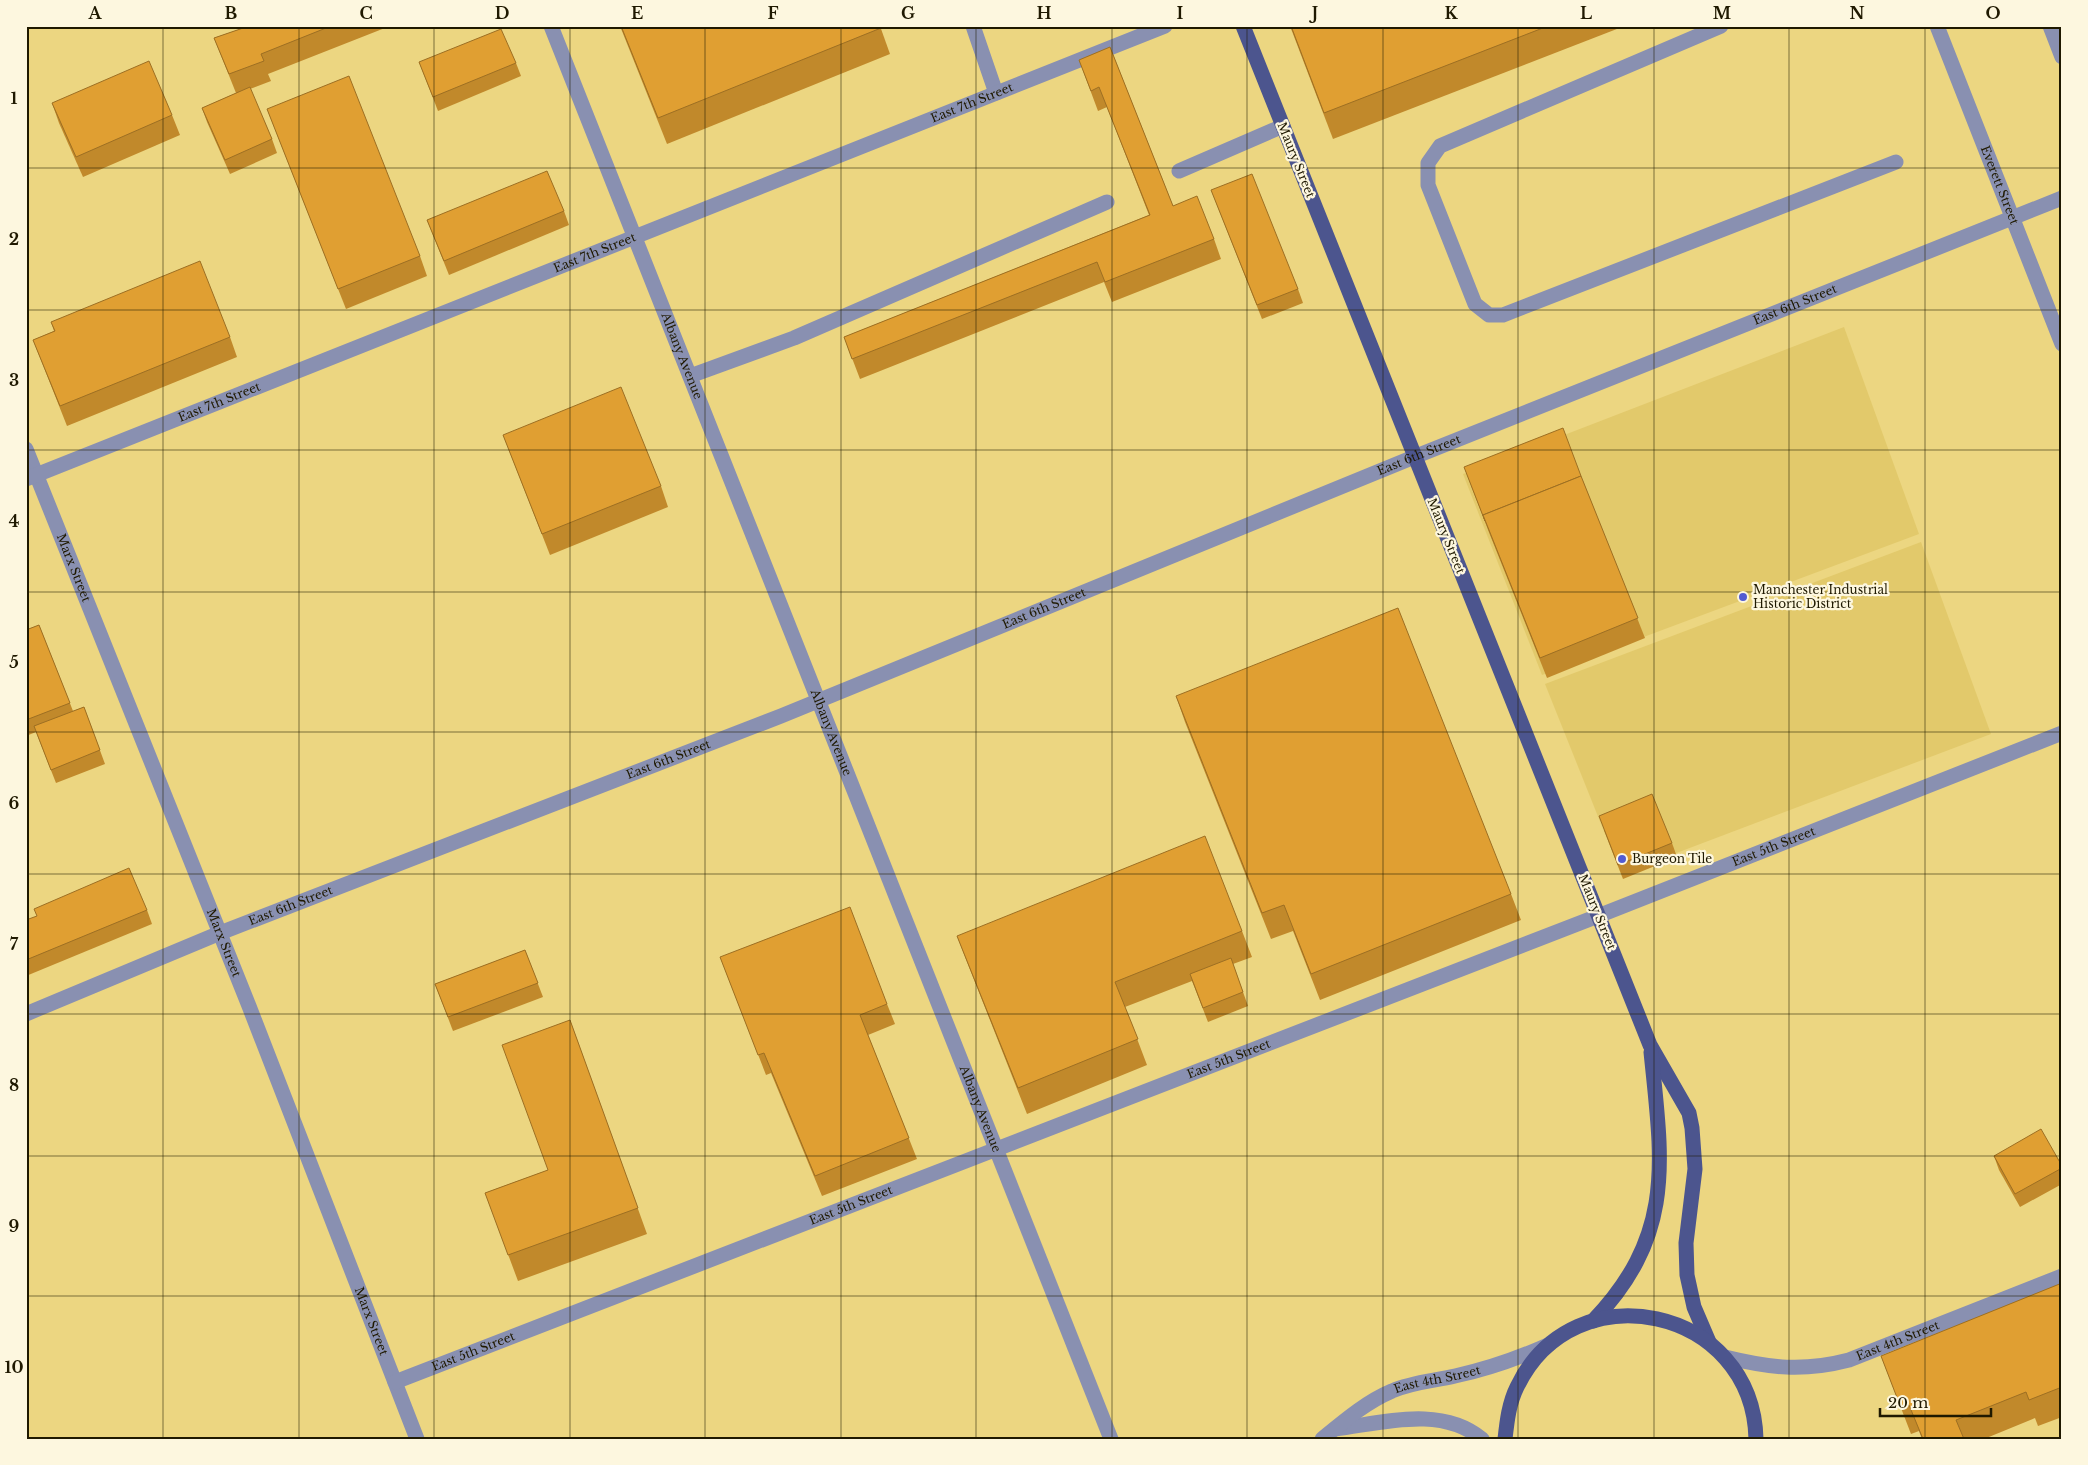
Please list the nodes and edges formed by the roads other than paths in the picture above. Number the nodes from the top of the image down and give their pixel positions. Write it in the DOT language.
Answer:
graph roads {
  1 [pos="551,26"];
  2 [pos="973,26"];
  3 [pos="1165,26"];
  4 [pos="1243,26"];
  5 [pos="1721,26"];
  6 [pos="1937,26"];
  7 [pos="2050,26"];
  8 [pos="2062,57"];
  9 [pos="996,93"];
  10 [pos="1283,126"];
  11 [pos="1896,162"];
  12 [pos="1179,171"];
  13 [pos="2062,198"];
  14 [pos="1107,202"];
  15 [pos="2013,217"];
  16 [pos="635,236"];
  17 [pos="2062,344"];
  18 [pos="690,376"];
  19 [pos="26,449"];
  20 [pos="1414,457"];
  21 [pos="31,477"];
  22 [pos="818,700"];
  23 [pos="2062,733"];
  24 [pos="1598,916"];
  25 [pos="220,933"];
  26 [pos="26,1014"];
  27 [pos="1650,1046"];
  28 [pos="997,1149"];
  29 [pos="2062,1276"];
  30 [pos="1593,1321"];
  31 [pos="1709,1342"];
  32 [pos="1550,1344"];
  33 [pos="1725,1357"];
  34 [pos="395,1382"];
  35 [pos="1328,1434"];
  36 [pos="417,1439"];
  37 [pos="1112,1439"];
  38 [pos="1482,1439"];
  39 [pos="1505,1439"];
  40 [pos="1756,1439"];
  1 -- 16 [label="street, Albany Avenue"];
  2 -- 9 [label="street"];
  3 -- 9 [label="street, East 7th Street"];
  4 -- 10 [label="main road, Maury Street"];
  5 -- 11 [label="street"];
  6 -- 15 [label="street, Everett Street"];
  7 -- 8 [label="street"];
  9 -- 16 [label="street, East 7th Street"];
  10 -- 12 [label="street"];
  10 -- 20 [label="main road, Maury Street"];
  13 -- 15 [label="street, East 6th Street"];
  14 -- 18 [label="street"];
  15 -- 17 [label="street, Everett Street"];
  15 -- 20 [label="street, East 6th Street"];
  16 -- 18 [label="street, Albany Avenue"];
  16 -- 21 [label="street, East 7th Street"];
  18 -- 22 [label="street, Albany Avenue"];
  19 -- 21 [label="street, Marx Street"];
  20 -- 22 [label="street, East 6th Street"];
  20 -- 24 [label="main road, Maury Street"];
  21 -- 25 [label="street, Marx Street"];
  22 -- 25 [label="street, East 6th Street"];
  22 -- 28 [label="street, Albany Avenue"];
  23 -- 24 [label="street, East 5th Street"];
  24 -- 27 [label="main road, Maury Street"];
  24 -- 28 [label="street, East 5th Street"];
  25 -- 26 [label="street, East 6th Street"];
  25 -- 34 [label="street, Marx Street"];
  27 -- 30 [label="main road, Maury Street"];
  27 -- 31 [label="main road, Maury Street"];
  28 -- 34 [label="street, East 5th Street"];
  28 -- 37 [label="street, Albany Avenue"];
  29 -- 33 [label="street, East 4th Street"];
  30 -- 31 [label="main road"];
  30 -- 32 [label="main road"];
  31 -- 33 [label="main road"];
  32 -- 35 [label="street, East 4th Street"];
  32 -- 39 [label="main road"];
  33 -- 40 [label="main road"];
  34 -- 36 [label="street, Marx Street"];
  35 -- 38 [label="street, East 4th Street"];
}
